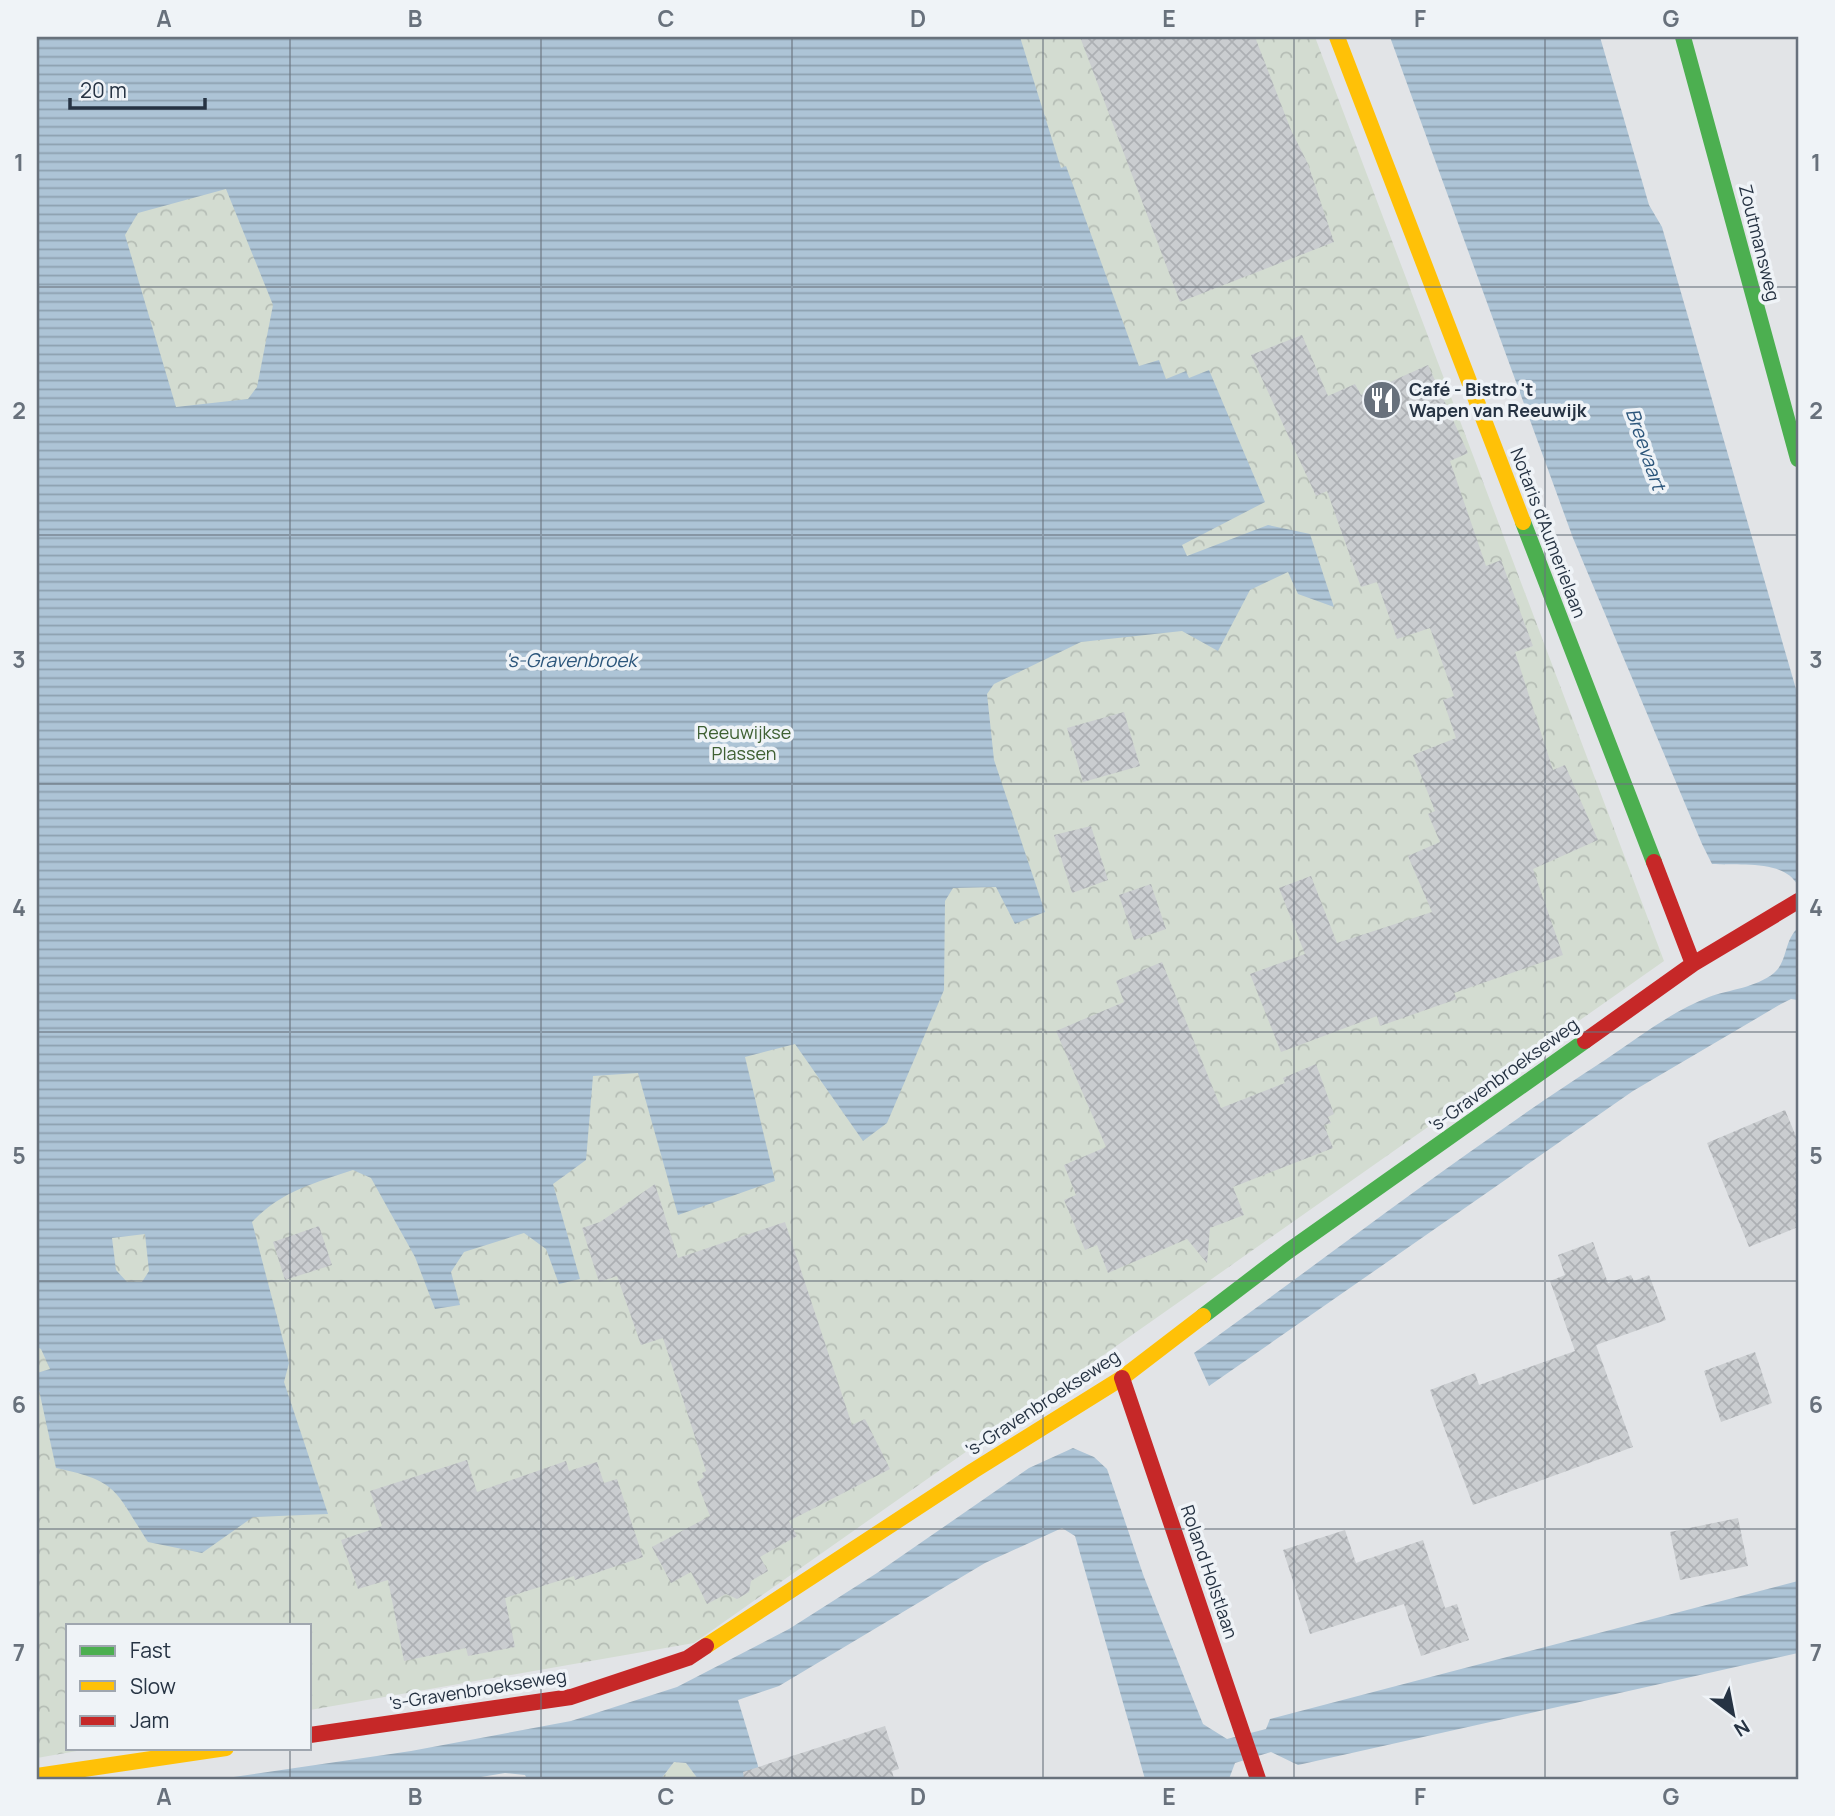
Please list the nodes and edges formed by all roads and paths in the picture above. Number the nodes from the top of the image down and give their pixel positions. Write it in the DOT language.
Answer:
graph roads {
  1 [pos="1337,37"];
  2 [pos="1683,37"];
  3 [pos="1798,459"];
  4 [pos="1798,901"];
  5 [pos="1692,964"];
  6 [pos="1122,1378"];
  7 [pos="312,1735"];
  8 [pos="212,1750"];
  9 [pos="37,1776"];
  10 [pos="1258,1779"];
  1 -- 5 [label="street, Notaris d'Aumerielaan"];
  2 -- 3 [label="street, Zoutmansweg"];
  4 -- 5 [label="street, 's-Gravenbroekseweg"];
  5 -- 6 [label="street, 's-Gravenbroekseweg"];
  6 -- 7 [label="street, 's-Gravenbroekseweg"];
  6 -- 10 [label="street, Roland Holstlaan"];
  8 -- 9 [label="street"];
}
